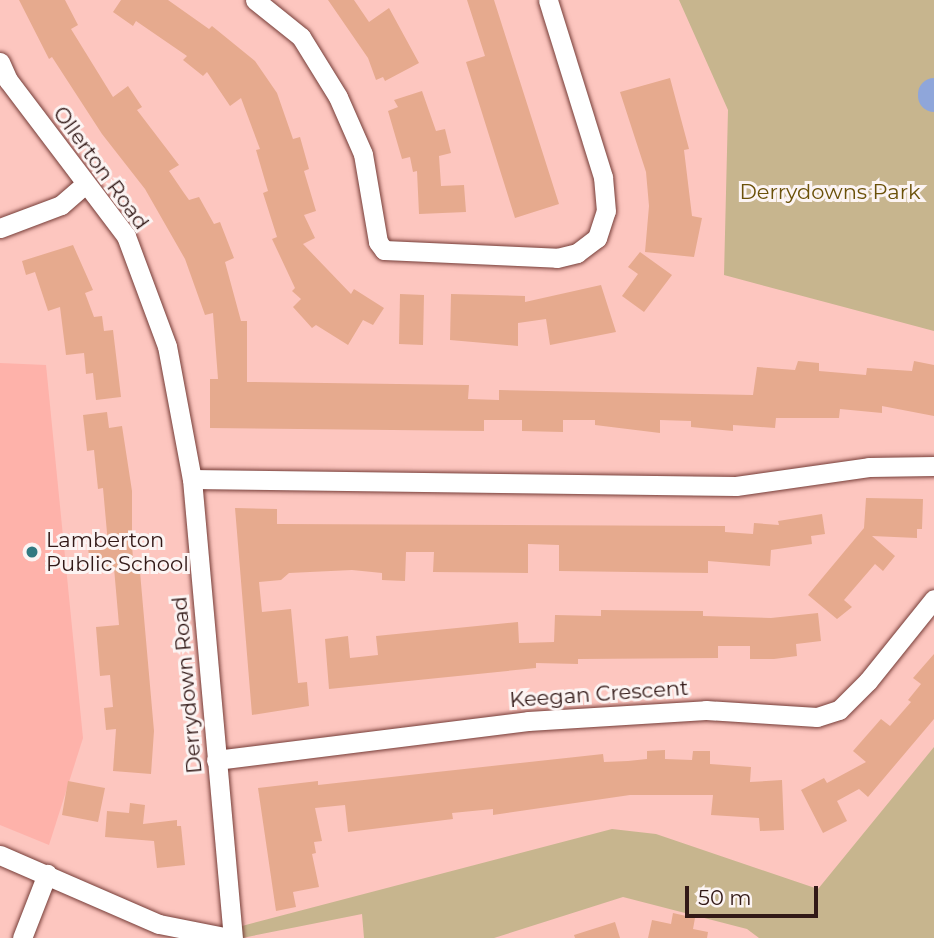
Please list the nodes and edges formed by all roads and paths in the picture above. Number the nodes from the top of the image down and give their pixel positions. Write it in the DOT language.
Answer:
graph roads {
  1 [pos="255,0"];
  2 [pos="548,0"];
  3 [pos="0,62"];
  4 [pos="84,185"];
  5 [pos="0,228"];
  6 [pos="167,346"];
  7 [pos="934,467"];
  8 [pos="191,479"];
  9 [pos="934,599"];
  10 [pos="216,760"];
  11 [pos="0,855"];
  12 [pos="47,874"];
  13 [pos="22,938"];
  14 [pos="231,938"];
  1 -- 2 [label="street"];
  3 -- 4 [label="street, Ollerton Road"];
  4 -- 5 [label="street"];
  4 -- 6 [label="street, Ollerton Road"];
  6 -- 8 [label="street, Derrydown Road"];
  7 -- 8 [label="street"];
  8 -- 10 [label="street, Derrydown Road"];
  9 -- 10 [label="street, Keegan Crescent"];
  10 -- 14 [label="street, Derrydown Road"];
  11 -- 12 [label="street"];
  12 -- 13 [label="street"];
  12 -- 14 [label="street"];
}
